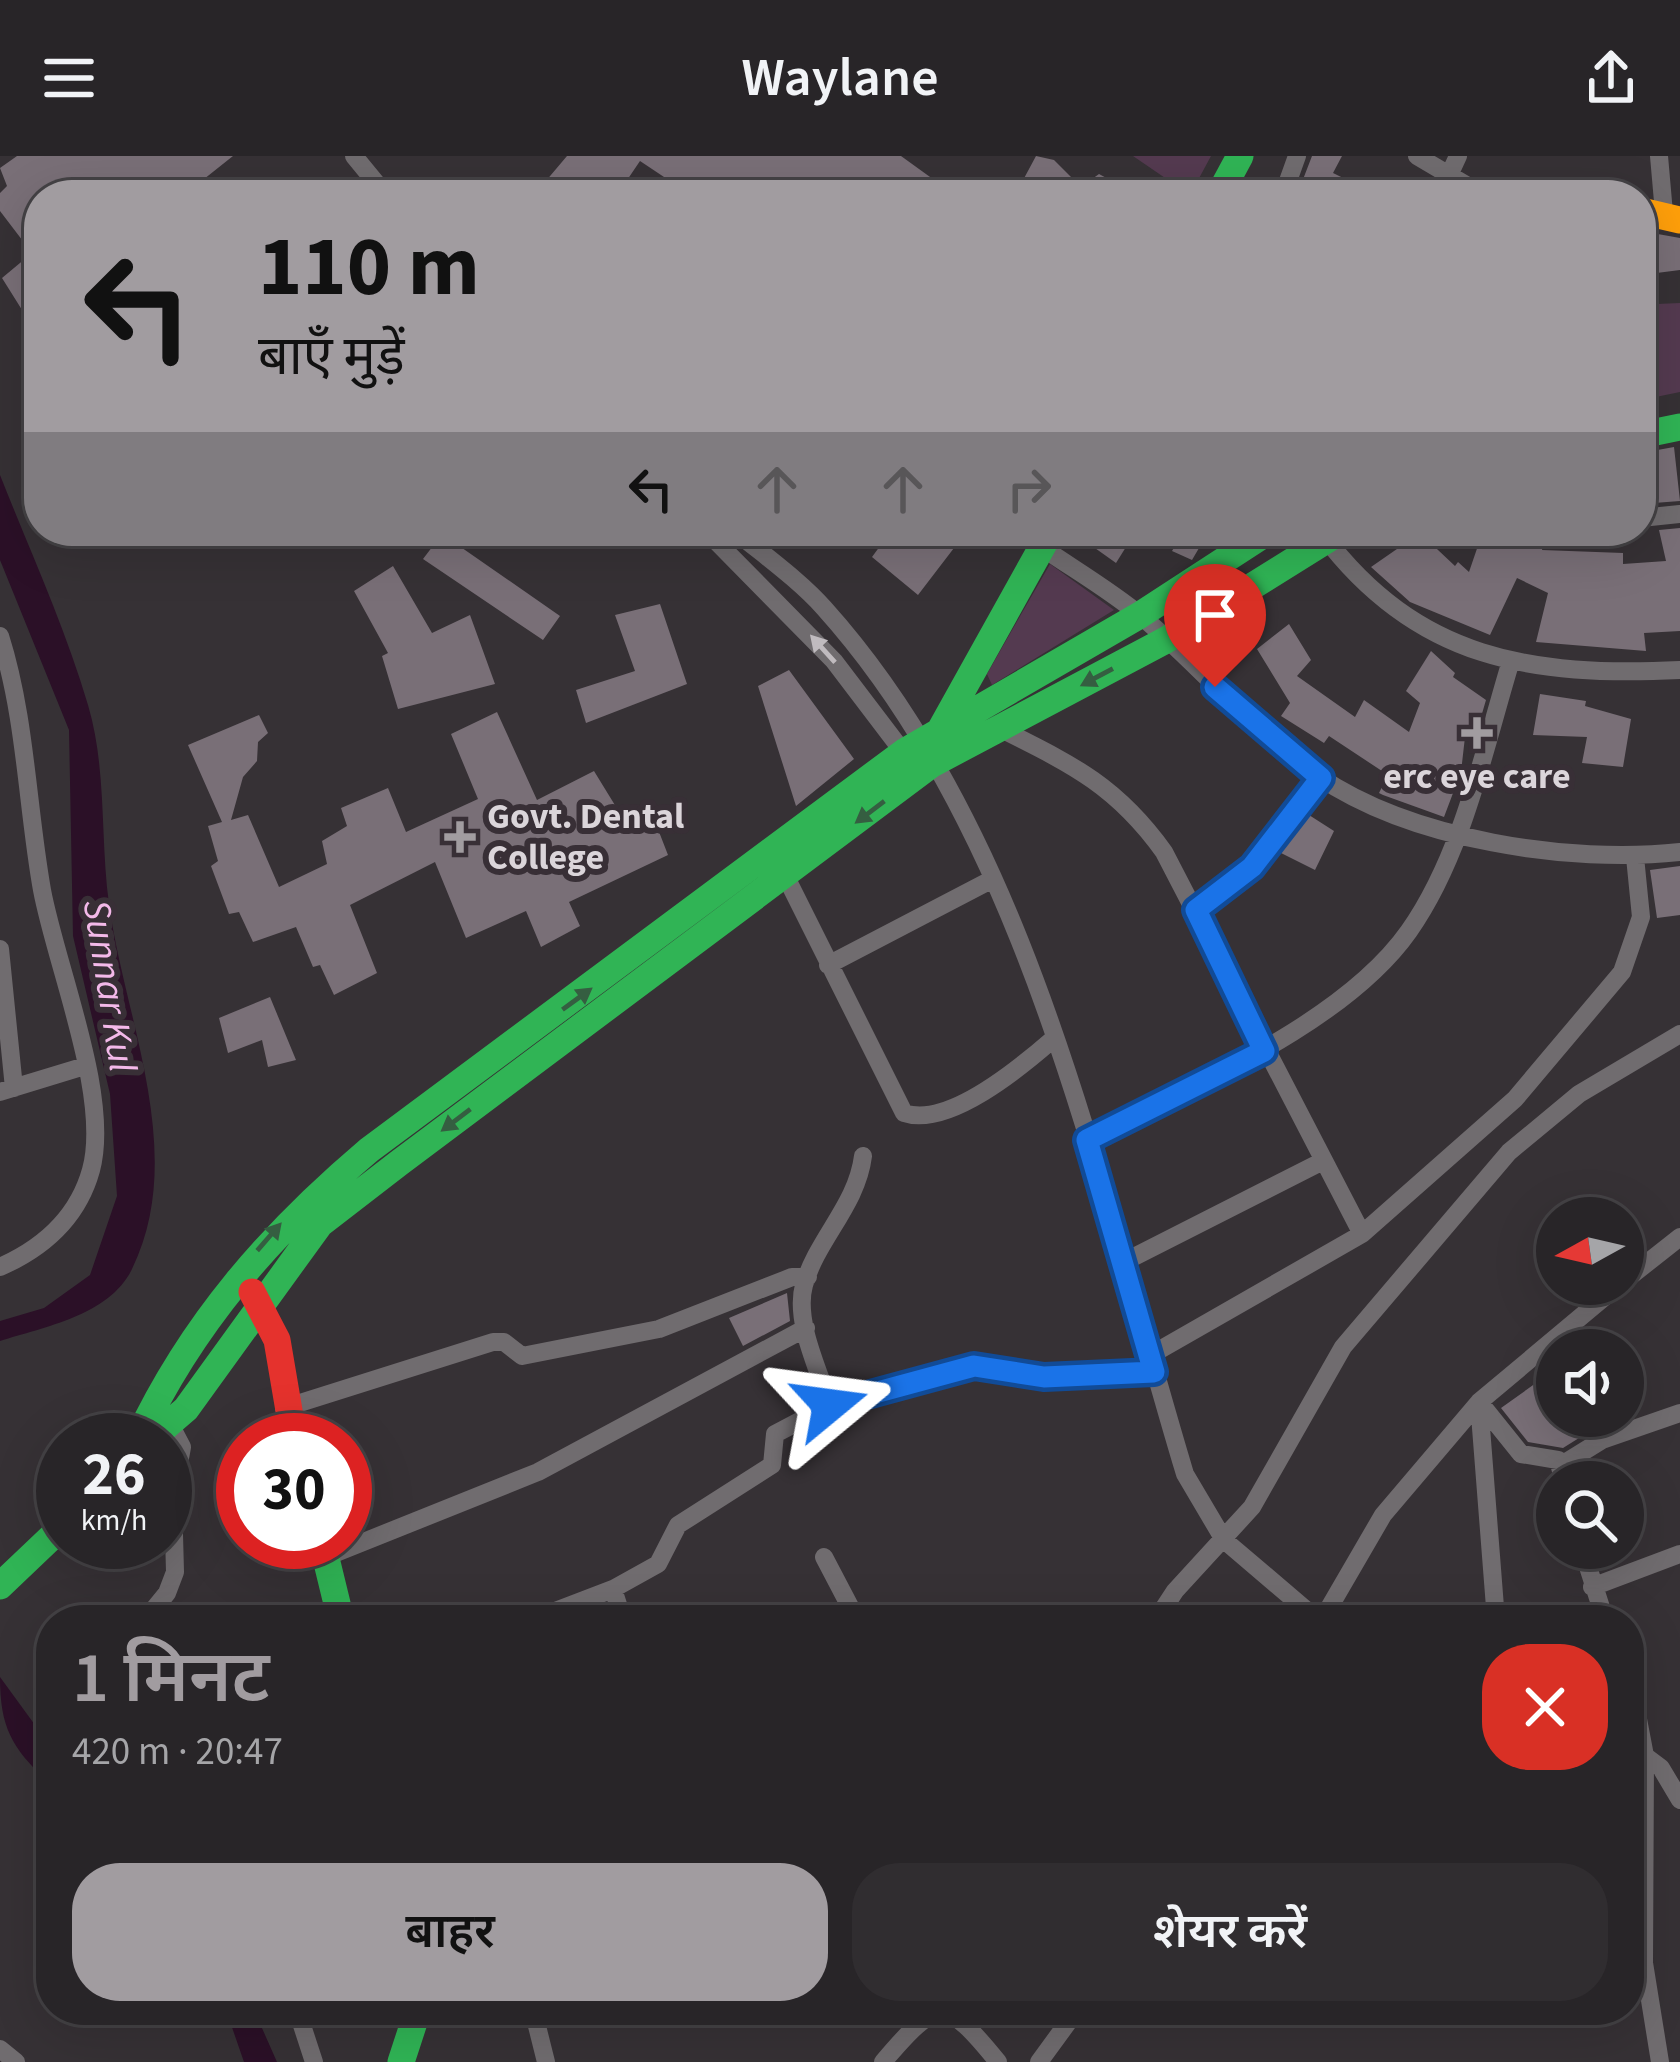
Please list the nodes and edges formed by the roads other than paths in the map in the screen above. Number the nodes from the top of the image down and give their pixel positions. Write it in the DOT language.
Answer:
graph roads {
  1 [pos="354,156"];
  2 [pos="1418,156"];
  3 [pos="1458,156"];
  4 [pos="1659,156"];
  5 [pos="1448,176"];
  6 [pos="374,180"];
  7 [pos="1446,180"];
  8 [pos="1455,180"];
  9 [pos="1662,215"];
  10 [pos="721,546"];
  11 [pos="752,546"];
  12 [pos="1043,546"];
  13 [pos="1056,546"];
  14 [pos="1246,546"];
  15 [pos="1311,546"];
  16 [pos="1337,546"];
  17 [pos="1140,615"];
  18 [pos="0,636"];
  19 [pos="1166,640"];
  20 [pos="1510,664"];
  21 [pos="1680,670"];
  22 [pos="999,728"];
  23 [pos="21,737"];
  24 [pos="0,741"];
  25 [pos="923,753"];
  26 [pos="1321,778"];
  27 [pos="1455,835"];
  28 [pos="1680,852"];
  29 [pos="1635,857"];
  30 [pos="785,875"];
  31 [pos="991,880"];
  32 [pos="1196,910"];
  33 [pos="0,949"];
  34 [pos="828,965"];
  35 [pos="1680,1034"];
  36 [pos="1052,1040"];
  37 [pos="1264,1051"];
  38 [pos="85,1066"];
  39 [pos="7,1090"];
  40 [pos="1087,1140"];
  41 [pos="863,1156"];
  42 [pos="1323,1161"];
  43 [pos="1362,1234"];
  44 [pos="1677,1246"];
  45 [pos="1122,1263"];
  46 [pos="0,1267"];
  47 [pos="1644,1268"];
  48 [pos="808,1276"];
  49 [pos="234,1278"];
  50 [pos="262,1300"];
  51 [pos="1596,1305"];
  52 [pos="212,1308"];
  53 [pos="806,1328"];
  54 [pos="238,1335"];
  55 [pos="1152,1364"];
  56 [pos="280,1379"];
  57 [pos="1479,1402"];
  58 [pos="830,1405"];
  59 [pos="284,1408"];
  60 [pos="148,1413"];
  61 [pos="177,1413"];
  62 [pos="286,1413"];
  63 [pos="1680,1413"];
  64 [pos="1556,1461"];
  65 [pos="1577,1461"];
  66 [pos="372,1532"];
  67 [pos="1231,1545"];
  68 [pos="36,1552"];
  69 [pos="1680,1554"];
  70 [pos="824,1557"];
  71 [pos="175,1569"];
  72 [pos="329,1569"];
  73 [pos="1587,1569"];
  74 [pos="0,1586"];
  75 [pos="1592,1587"];
  76 [pos="613,1589"];
  77 [pos="157,1605"];
  78 [pos="337,1605"];
  79 [pos="571,1605"];
  80 [pos="618,1605"];
  81 [pos="849,1605"];
  82 [pos="1166,1605"];
  83 [pos="1303,1605"];
  84 [pos="1329,1605"];
  85 [pos="1495,1605"];
  86 [pos="1599,1605"];
  87 [pos="1644,1751"];
  88 [pos="1645,1756"];
  89 [pos="1680,1800"];
  90 [pos="1644,1860"];
  91 [pos="1644,1972"];
  92 [pos="302,2025"];
  93 [pos="413,2025"];
  94 [pos="537,2025"];
  95 [pos="920,2025"];
  96 [pos="967,2025"];
  97 [pos="1066,2025"];
  98 [pos="0,2049"];
  99 [pos="1654,2061"];
  100 [pos="16,2062"];
  101 [pos="314,2062"];
  102 [pos="401,2062"];
  103 [pos="546,2062"];
  104 [pos="884,2062"];
  105 [pos="998,2062"];
  106 [pos="1039,2062"];
  1 -- 6 [label="street"];
  2 -- 5 [label="street"];
  3 -- 5 [label="street"];
  4 -- 9 [label="street"];
  5 -- 7 [label="street"];
  5 -- 8 [label="street"];
  25 -- 10 [label="street, one-way"];
  11 -- 25 [label="street"];
  12 -- 25 [label="main road"];
  13 -- 17 [label="street"];
  14 -- 17 [label="main road"];
  15 -- 19 [label="main road"];
  16 -- 20 [label="street"];
  17 -- 19 [label="street"];
  17 -- 25 [label="main road"];
  18 -- 23 [label="street"];
  19 -- 22 [label="main road, one-way"];
  19 -- 26 [label="street"];
  20 -- 21 [label="street"];
  20 -- 27 [label="street"];
  22 -- 25 [label="main road"];
  22 -- 32 [label="street"];
  23 -- 24 [label="street"];
  23 -- 38 [label="street"];
  25 -- 30 [label="main road, one-way"];
  25 -- 31 [label="street"];
  49 -- 25 [label="main road, one-way"];
  26 -- 27 [label="street"];
  26 -- 32 [label="street"];
  27 -- 29 [label="street"];
  27 -- 37 [label="street"];
  28 -- 29 [label="street"];
  29 -- 43 [label="street"];
  30 -- 34 [label="street"];
  30 -- 50 [label="main road, one-way"];
  31 -- 34 [label="street"];
  31 -- 36 [label="street"];
  32 -- 37 [label="street"];
  33 -- 39 [label="street"];
  34 -- 36 [label="street"];
  35 -- 67 [label="street"];
  36 -- 40 [label="street"];
  37 -- 40 [label="street"];
  37 -- 42 [label="street"];
  38 -- 39 [label="street"];
  38 -- 46 [label="street"];
  40 -- 45 [label="street"];
  41 -- 48 [label="street"];
  42 -- 43 [label="street"];
  42 -- 45 [label="street"];
  43 -- 55 [label="street"];
  44 -- 47 [label="street"];
  45 -- 55 [label="street"];
  48 -- 53 [label="street"];
  48 -- 59 [label="street"];
  49 -- 50 [label="main road"];
  49 -- 52 [label="main road"];
  50 -- 54 [label="main road"];
  50 -- 56 [label="main road"];
  51 -- 57 [label="street"];
  52 -- 54 [label="main road"];
  52 -- 60 [label="main road"];
  53 -- 58 [label="street"];
  53 -- 66 [label="street"];
  54 -- 56 [label="main road"];
  54 -- 61 [label="main road"];
  55 -- 58 [label="street"];
  55 -- 67 [label="street"];
  56 -- 59 [label="main road"];
  57 -- 64 [label="street"];
  57 -- 84 [label="street"];
  57 -- 85 [label="street"];
  58 -- 76 [label="street"];
  59 -- 62 [label="main road"];
  63 -- 65 [label="street"];
  67 -- 82 [label="street"];
  67 -- 83 [label="street"];
  68 -- 74 [label="main road"];
  69 -- 75 [label="street"];
  70 -- 81 [label="street"];
  71 -- 77 [label="street"];
  72 -- 78 [label="main road"];
  73 -- 75 [label="street"];
  75 -- 86 [label="street"];
  76 -- 79 [label="street"];
  76 -- 80 [label="street"];
  87 -- 88 [label="street"];
  88 -- 89 [label="street"];
  88 -- 90 [label="street"];
  91 -- 99 [label="street"];
  92 -- 101 [label="street"];
  93 -- 102 [label="main road"];
  94 -- 103 [label="street"];
  95 -- 104 [label="street"];
  96 -- 105 [label="street"];
  97 -- 106 [label="street"];
  98 -- 100 [label="street"];
}
